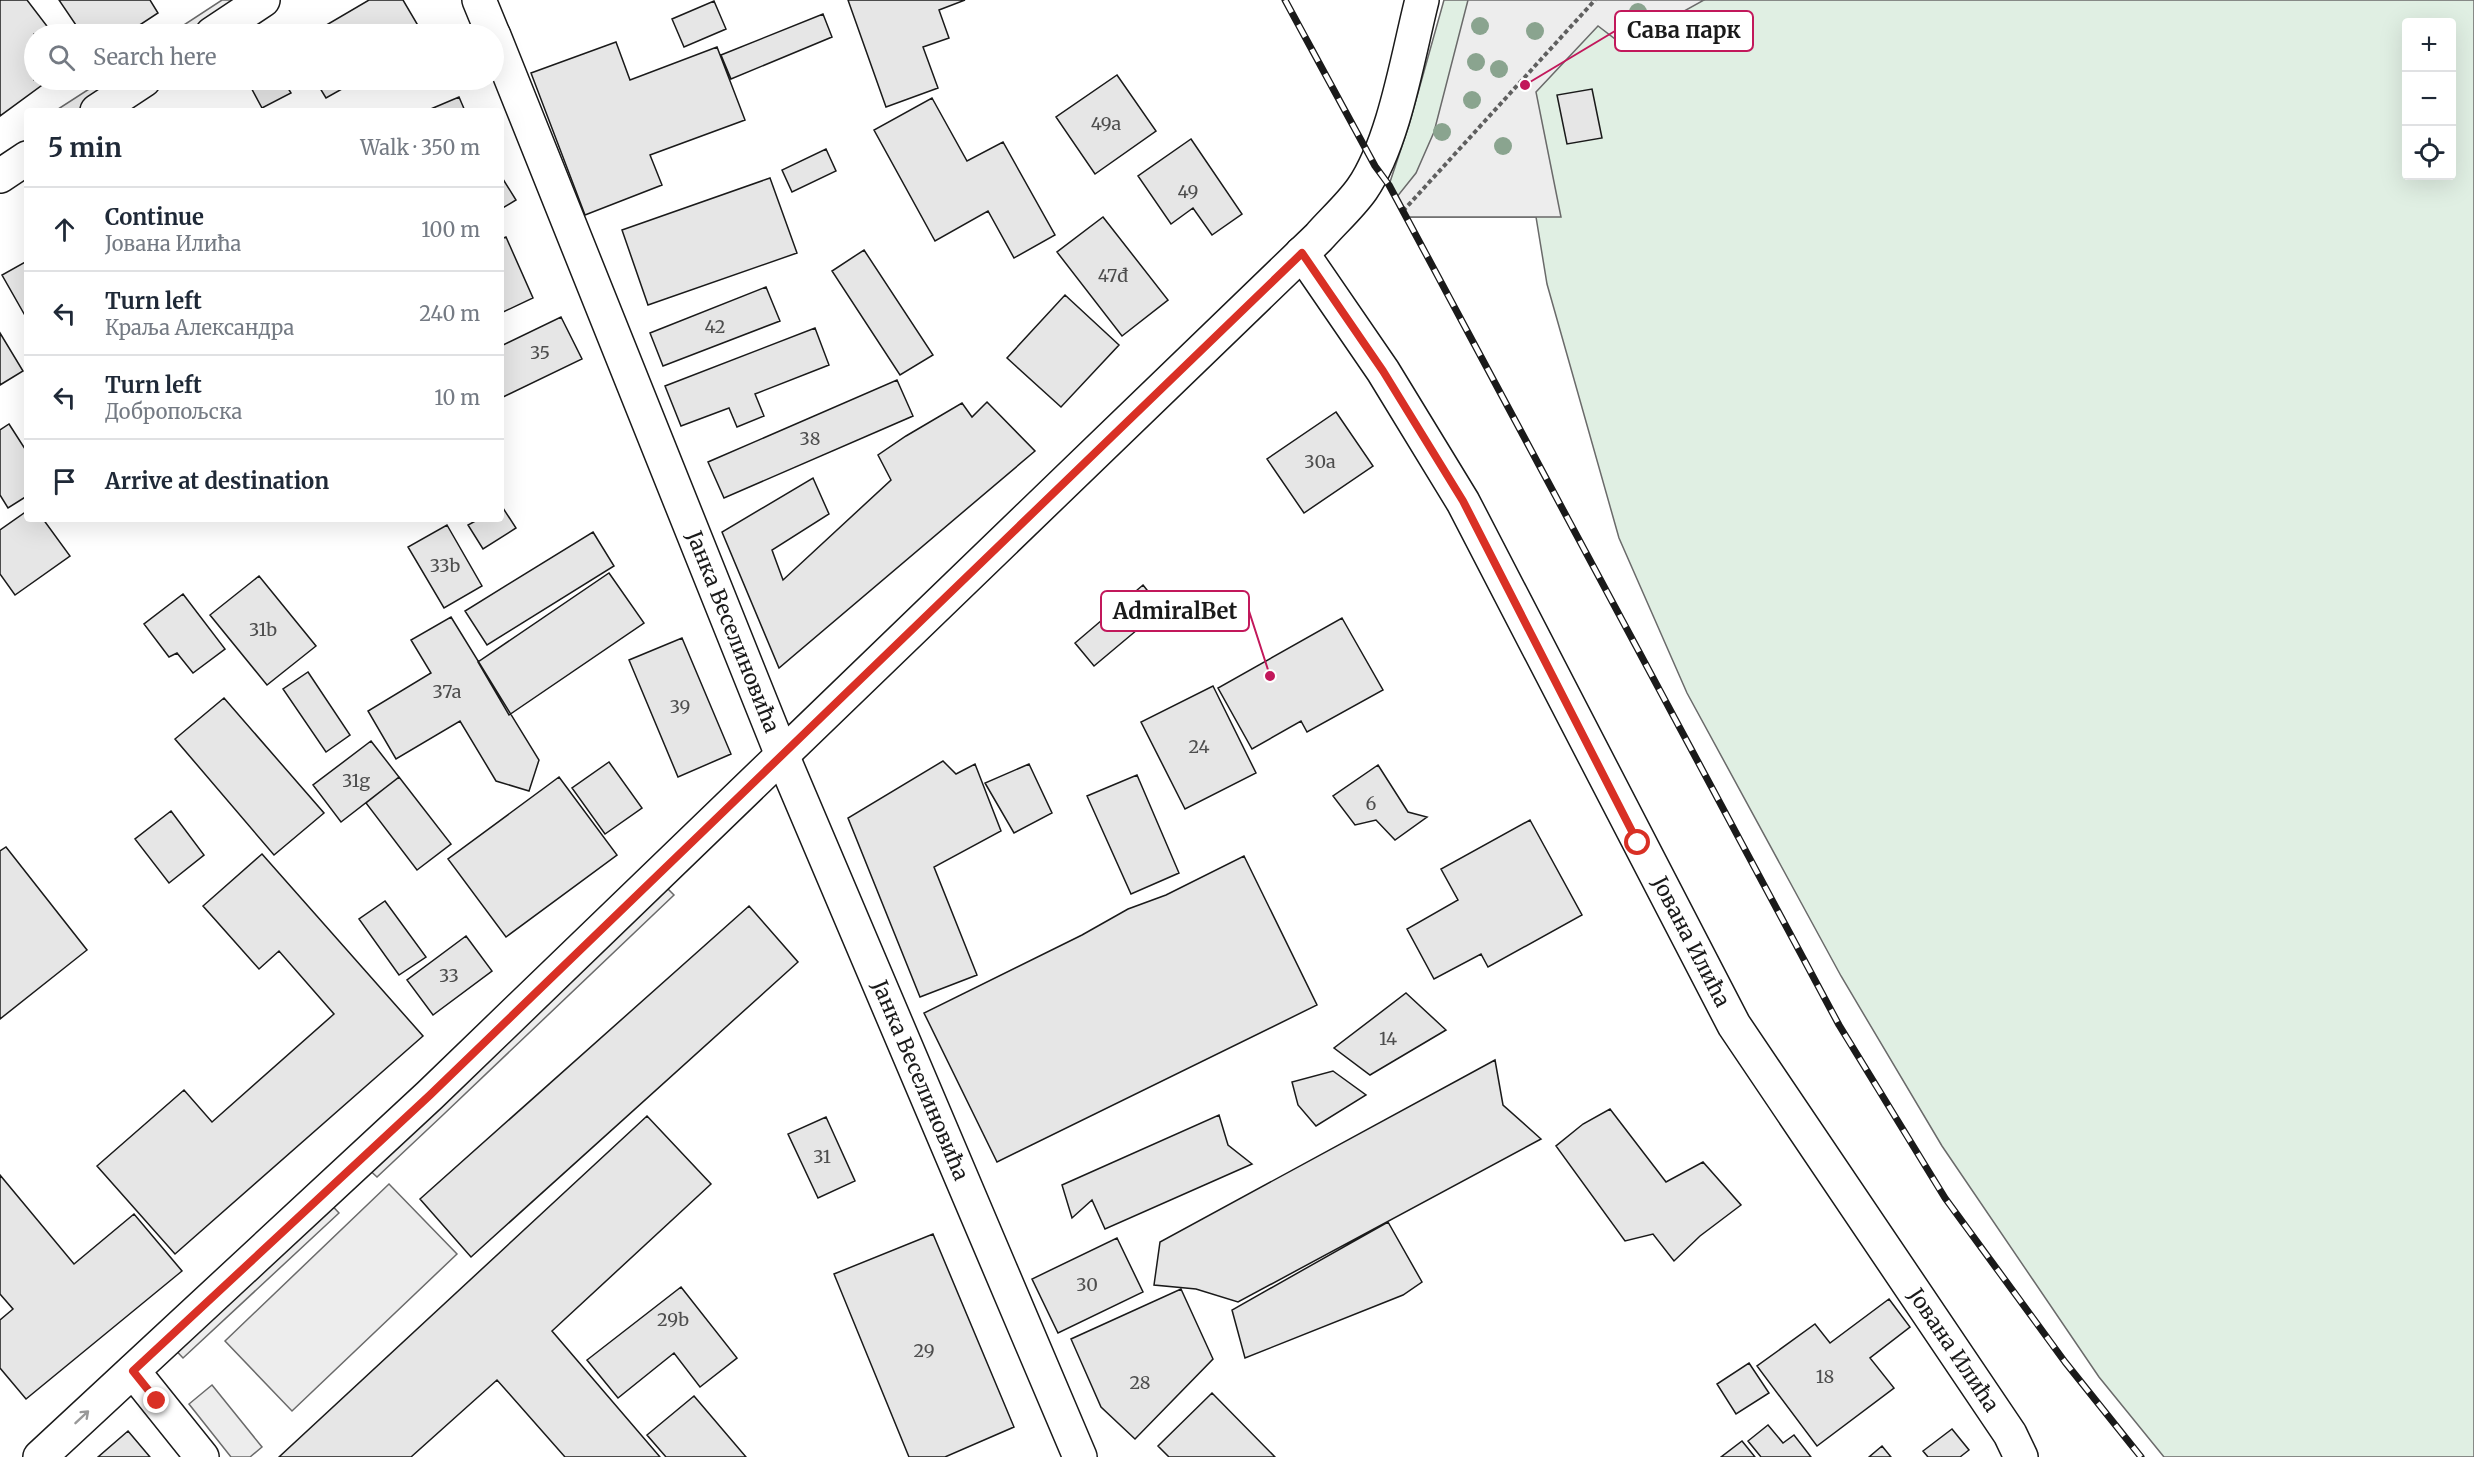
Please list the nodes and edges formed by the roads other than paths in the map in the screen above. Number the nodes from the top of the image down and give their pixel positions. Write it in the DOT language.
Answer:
graph roads {
  1 [pos="263,0"];
  2 [pos="479,0"];
  3 [pos="1422,0"];
  4 [pos="227,24"];
  5 [pos="489,24"];
  6 [pos="504,62"];
  7 [pos="129,90"];
  8 [pos="102,108"];
  9 [pos="24,160"];
  10 [pos="0,176"];
  11 [pos="1302,253"];
  12 [pos="782,755"];
  13 [pos="133,1371"];
  14 [pos="40,1457"];
  15 [pos="202,1457"];
  16 [pos="1080,1457"];
  17 [pos="2021,1457"];
  1 -- 4 [label="street"];
  2 -- 5 [label="street, Јанка Веселиновића"];
  3 -- 11 [label="street"];
  6 -- 12 [label="street, Јанка Веселиновића"];
  7 -- 8 [label="street"];
  9 -- 10 [label="street"];
  11 -- 12 [label="street"];
  11 -- 17 [label="street, Јована Илића"];
  12 -- 13 [label="street"];
  12 -- 16 [label="street, Јанка Веселиновића"];
  14 -- 13 [label="street, one-way"];
  13 -- 15 [label="street"];
}
